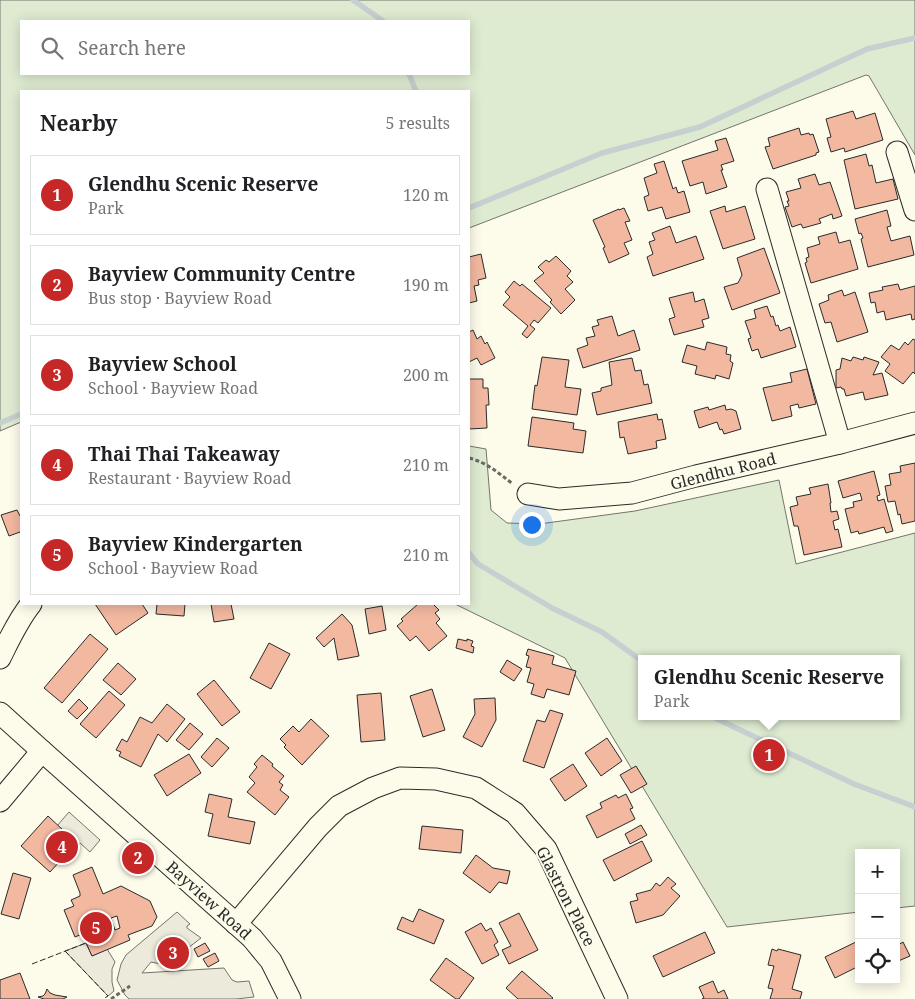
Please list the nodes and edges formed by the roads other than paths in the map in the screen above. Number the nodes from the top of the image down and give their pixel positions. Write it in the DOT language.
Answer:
graph roads {
  1 [pos="898,152"];
  2 [pos="767,189"];
  3 [pos="915,210"];
  4 [pos="915,423"];
  5 [pos="840,443"];
  6 [pos="528,494"];
  7 [pos="30,605"];
  8 [pos="0,658"];
  9 [pos="0,713"];
  10 [pos="42,751"];
  11 [pos="0,801"];
  12 [pos="236,924"];
  13 [pos="290,999"];
  14 [pos="617,999"];
  1 -- 3 [label="street"];
  2 -- 5 [label="street"];
  4 -- 5 [label="street, Glendhu Road"];
  5 -- 6 [label="street, Glendhu Road"];
  7 -- 8 [label="street"];
  9 -- 10 [label="street, Bayview Road"];
  10 -- 11 [label="street"];
  10 -- 12 [label="street, Bayview Road"];
  12 -- 13 [label="street, Bayview Road"];
  12 -- 14 [label="street, Glastron Place"];
}
